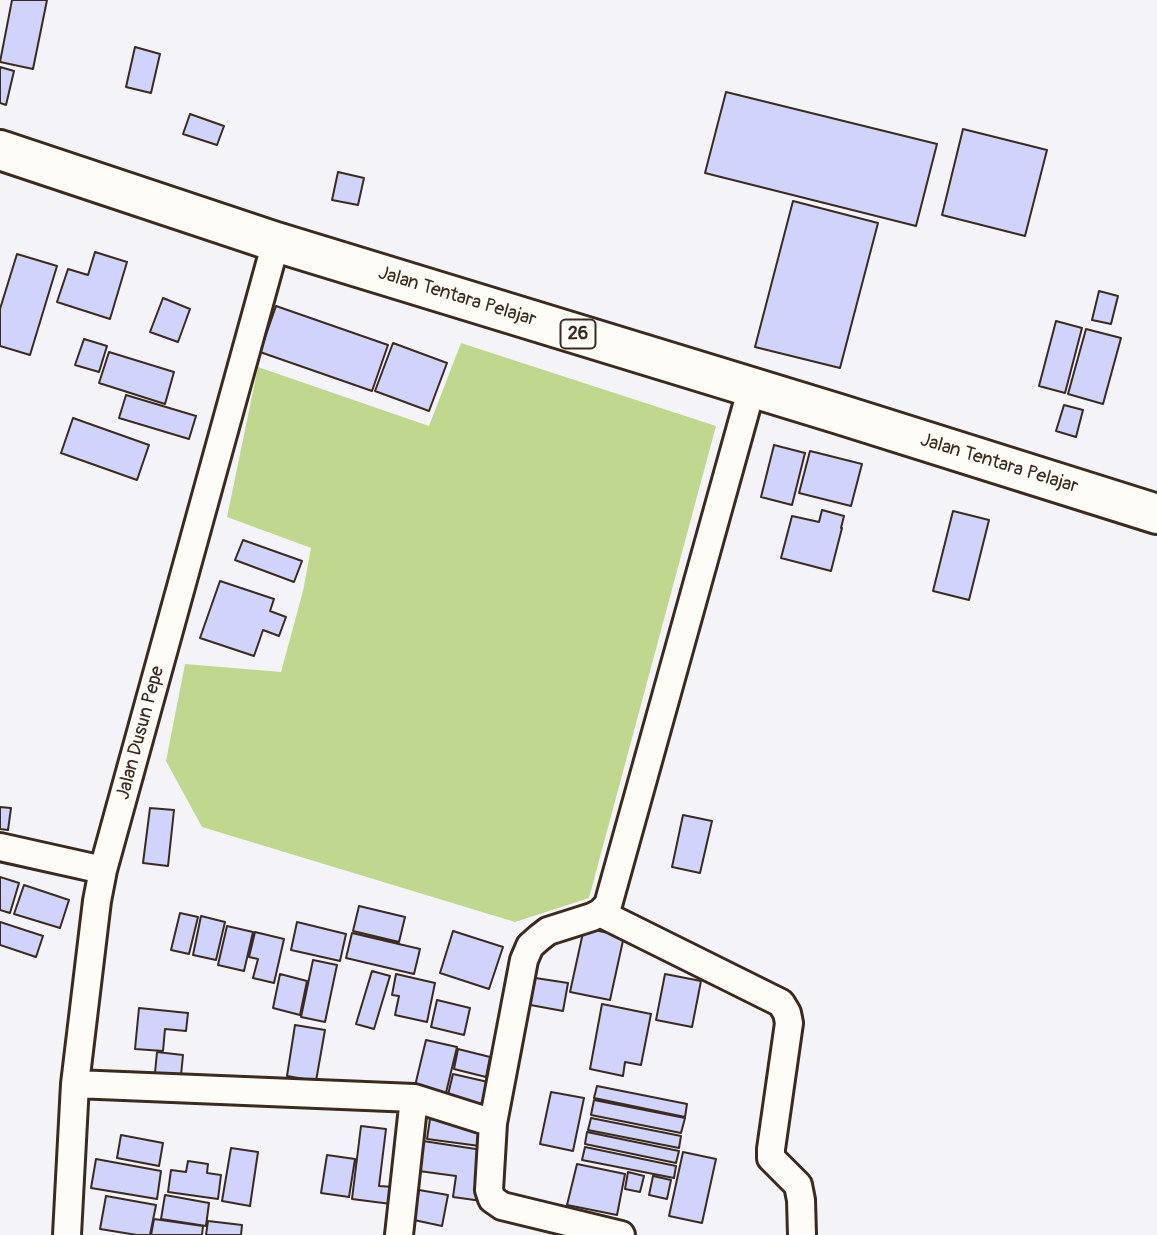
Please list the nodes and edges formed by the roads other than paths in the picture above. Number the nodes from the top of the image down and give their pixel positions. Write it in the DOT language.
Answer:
graph roads {
  1 [pos="0,150"];
  2 [pos="276,242"];
  3 [pos="752,387"];
  4 [pos="1157,514"];
  5 [pos="0,847"];
  6 [pos="103,870"];
  7 [pos="600,913"];
  8 [pos="75,1084"];
  9 [pos="414,1098"];
  10 [pos="493,1123"];
  11 [pos="67,1235"];
  12 [pos="399,1235"];
  13 [pos="621,1235"];
  14 [pos="802,1235"];
  1 -- 2 [label="main road, Jalan Tentara Pelajar / 26"];
  2 -- 3 [label="main road, Jalan Tentara Pelajar / 26"];
  2 -- 6 [label="street, Jalan Dusun Pepe"];
  3 -- 4 [label="main road, Jalan Tentara Pelajar / 26"];
  3 -- 7 [label="street"];
  5 -- 6 [label="street"];
  6 -- 8 [label="street, Jalan Dusun Pepe"];
  7 -- 10 [label="street"];
  7 -- 14 [label="street"];
  8 -- 9 [label="street"];
  8 -- 11 [label="street, Jalan Dusun Pepe"];
  9 -- 10 [label="street"];
  9 -- 12 [label="street"];
  10 -- 13 [label="street"];
}
